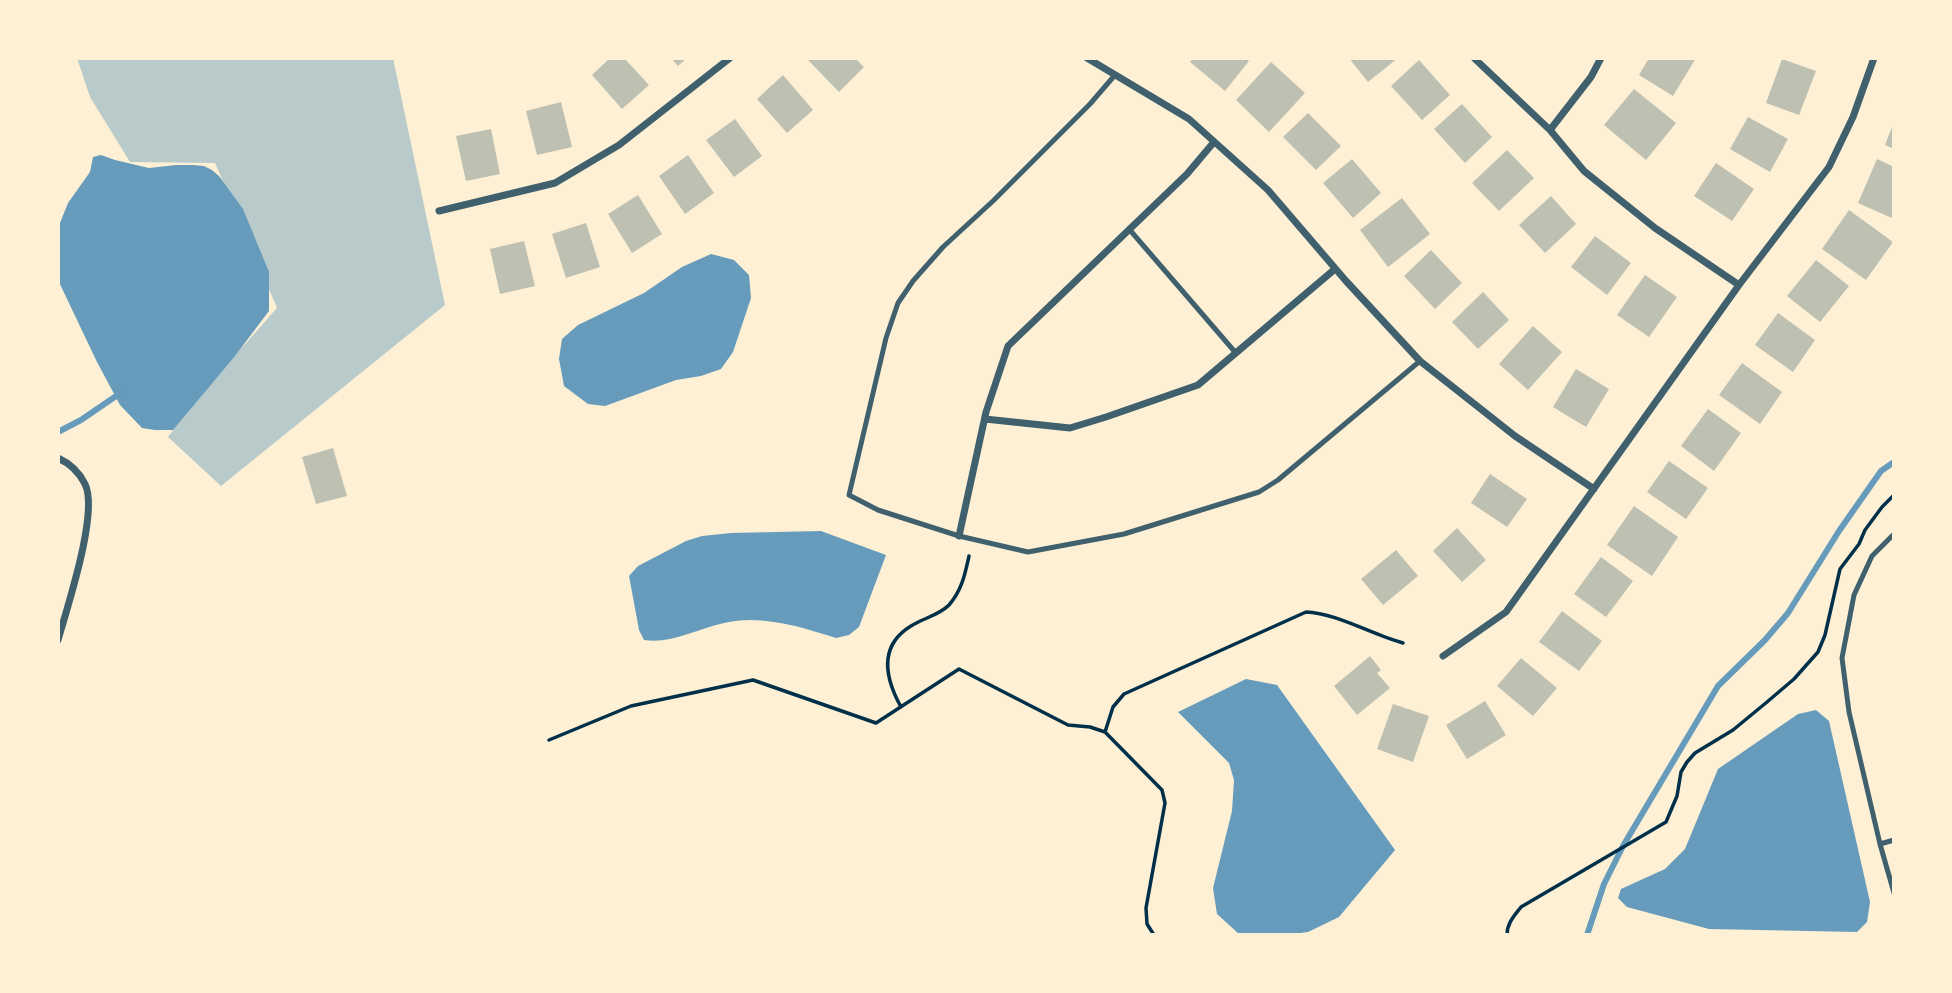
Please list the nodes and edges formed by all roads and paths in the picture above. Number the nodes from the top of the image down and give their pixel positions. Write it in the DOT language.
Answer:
graph roads {
  1 [pos="730,58"];
  2 [pos="1087,58"];
  3 [pos="1474,58"];
  4 [pos="1601,58"];
  5 [pos="1874,58"];
  6 [pos="1115,75"];
  7 [pos="1550,130"];
  8 [pos="1214,142"];
  9 [pos="439,211"];
  10 [pos="1129,229"];
  11 [pos="1335,269"];
  12 [pos="1739,285"];
  13 [pos="1235,352"];
  14 [pos="1420,360"];
  15 [pos="985,419"];
  16 [pos="58,458"];
  17 [pos="1594,489"];
  18 [pos="1894,495"];
  19 [pos="1894,534"];
  20 [pos="959,536"];
  21 [pos="969,556"];
  22 [pos="58,640"];
  23 [pos="1403,643"];
  24 [pos="1443,656"];
  25 [pos="901,707"];
  26 [pos="1105,732"];
  27 [pos="548,740"];
  28 [pos="1894,840"];
  29 [pos="1880,844"];
  30 [pos="1894,893"];
  31 [pos="1154,935"];
  32 [pos="1507,935"];
  1 -- 9 [label="street"];
  2 -- 6 [label="street"];
  3 -- 7 [label="street"];
  4 -- 7 [label="street"];
  5 -- 12 [label="street"];
  6 -- 8 [label="street"];
  6 -- 20 [label="lane"];
  7 -- 12 [label="street"];
  8 -- 10 [label="street"];
  8 -- 11 [label="street"];
  10 -- 13 [label="lane"];
  10 -- 15 [label="street"];
  11 -- 13 [label="street"];
  11 -- 14 [label="street"];
  12 -- 17 [label="street"];
  13 -- 15 [label="street"];
  14 -- 17 [label="street"];
  14 -- 20 [label="lane"];
  15 -- 20 [label="street"];
  16 -- 22 [label="street"];
  17 -- 24 [label="street"];
  18 -- 32 [label="path"];
  19 -- 29 [label="lane"];
  21 -- 25 [label="path"];
  23 -- 26 [label="path"];
  25 -- 26 [label="path"];
  25 -- 27 [label="path"];
  26 -- 31 [label="path"];
  28 -- 29 [label="lane"];
  29 -- 30 [label="lane"];
}
